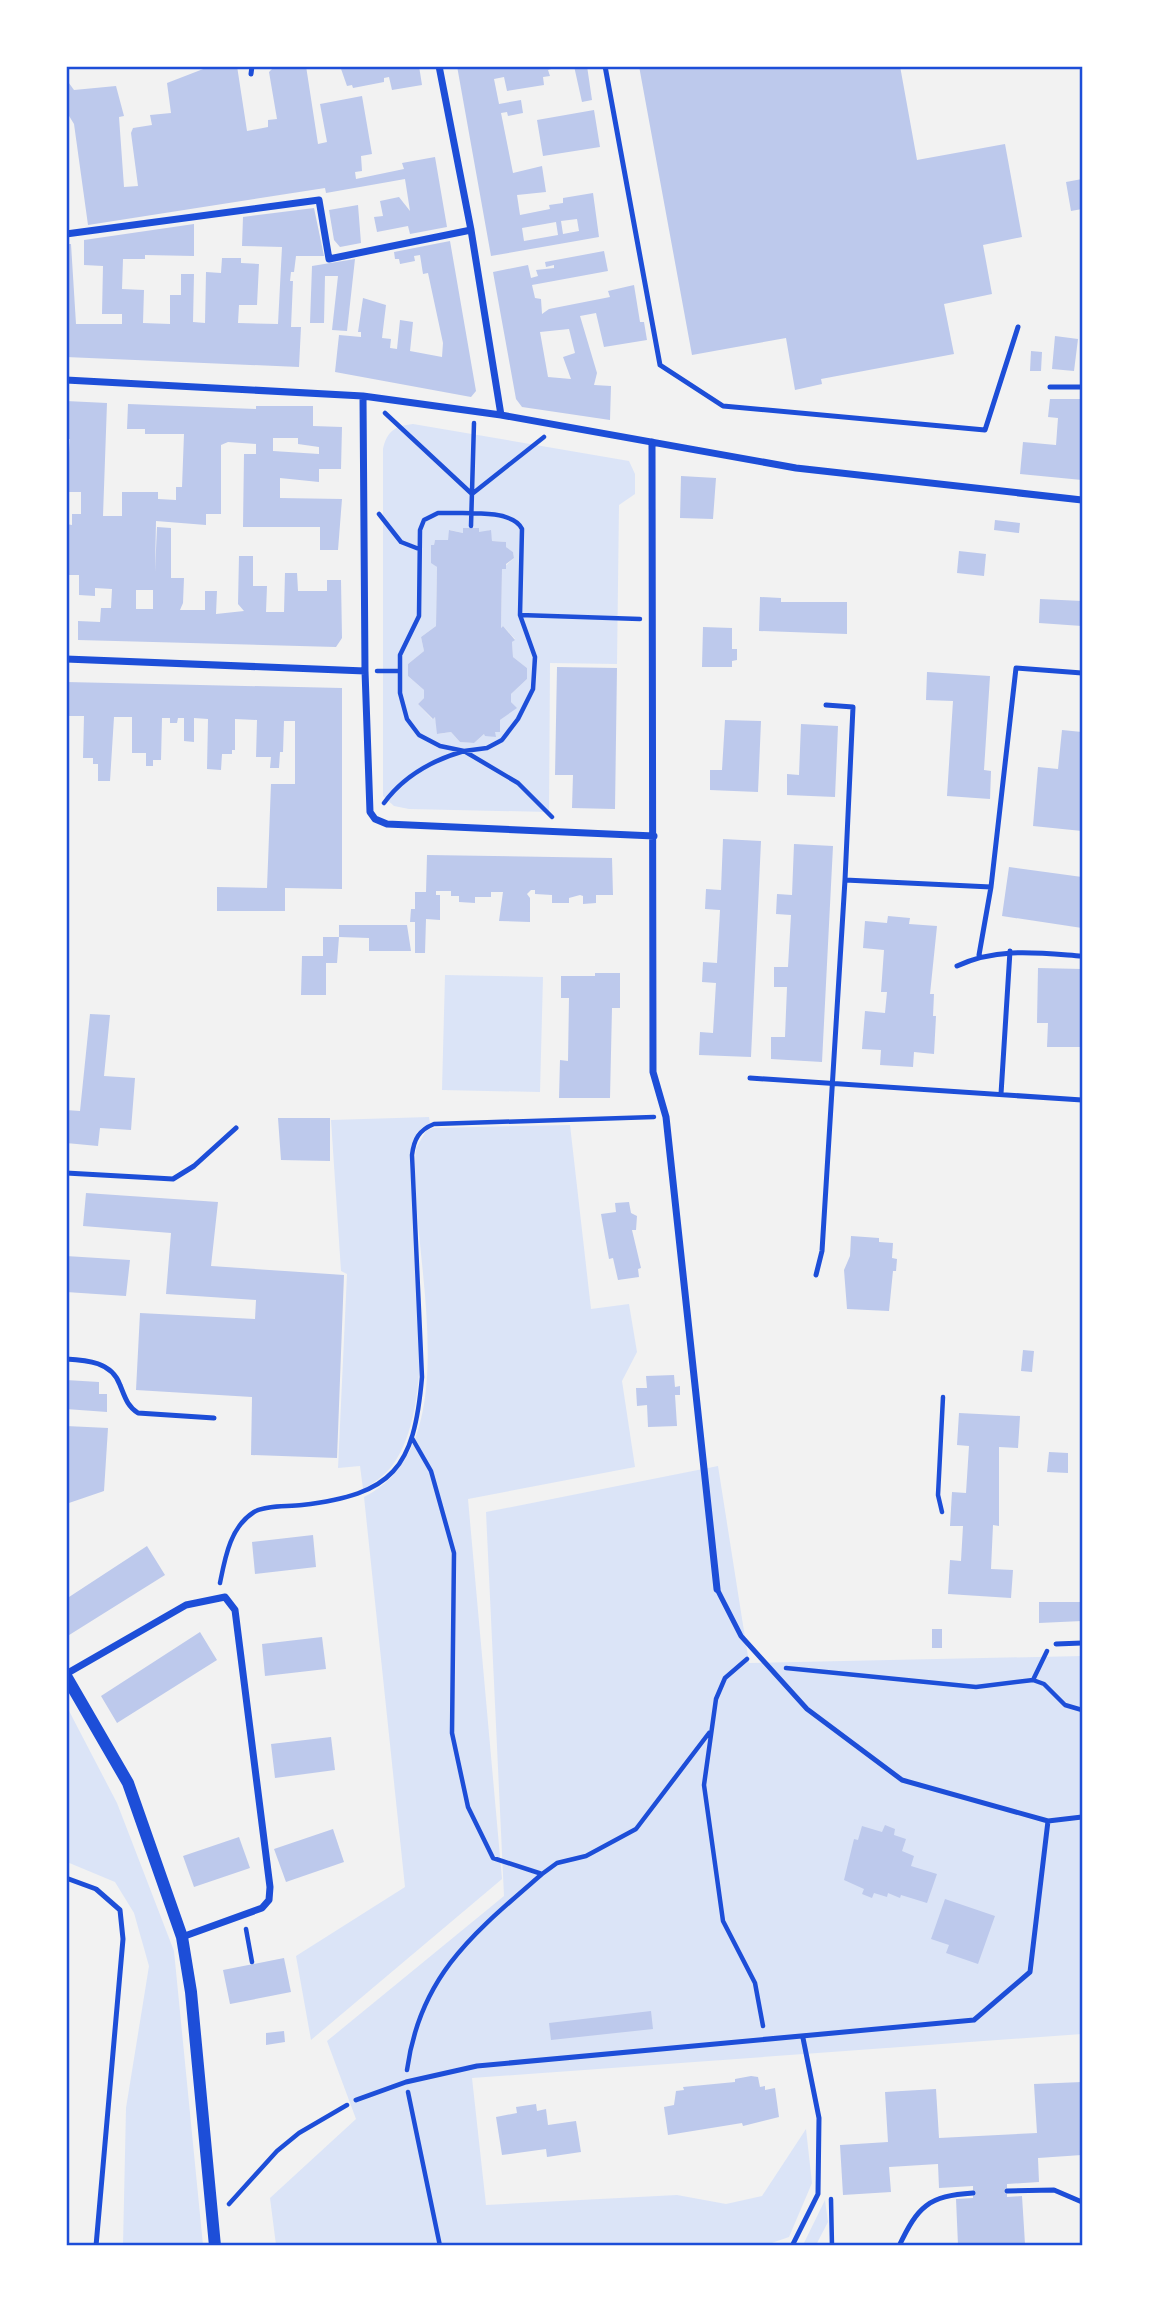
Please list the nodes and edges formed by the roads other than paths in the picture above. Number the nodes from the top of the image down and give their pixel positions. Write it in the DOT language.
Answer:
graph roads {
  1 [pos="439,66"];
  2 [pos="605,66"];
  3 [pos="471,230"];
  4 [pos="66,234"];
  5 [pos="1018,327"];
  6 [pos="66,380"];
  7 [pos="1050,387"];
  8 [pos="1083,387"];
  9 [pos="366,396"];
  10 [pos="501,415"];
  11 [pos="652,442"];
  12 [pos="1083,500"];
  13 [pos="66,659"];
  14 [pos="365,671"];
  15 [pos="1083,673"];
  16 [pos="826,705"];
  17 [pos="654,836"];
  18 [pos="845,880"];
  19 [pos="991,887"];
  20 [pos="1010,951"];
  21 [pos="979,956"];
  22 [pos="1083,956"];
  23 [pos="957,966"];
  24 [pos="750,1077"];
  25 [pos="832,1083"];
  26 [pos="1001,1094"];
  27 [pos="1083,1100"];
  28 [pos="236,1128"];
  29 [pos="66,1173"];
  30 [pos="816,1275"];
  31 [pos="66,1359"];
  32 [pos="214,1418"];
  33 [pos="717,1590"];
  34 [pos="1083,1643"];
  35 [pos="1056,1644"];
  36 [pos="66,1675"];
  37 [pos="1083,1817"];
  38 [pos="1048,1821"];
  39 [pos="66,1878"];
  40 [pos="182,1937"];
  41 [pos="803,2038"];
  42 [pos="356,2100"];
  43 [pos="1007,2191"];
  44 [pos="973,2193"];
  45 [pos="1083,2202"];
  46 [pos="96,2245"];
  47 [pos="215,2245"];
  48 [pos="792,2245"];
  49 [pos="899,2245"];
  1 -- 3 [label="street"];
  2 -- 5 [label="lane"];
  3 -- 4 [label="street"];
  3 -- 10 [label="street"];
  6 -- 9 [label="street"];
  7 -- 8 [label="lane"];
  9 -- 10 [label="street"];
  9 -- 14 [label="street"];
  10 -- 11 [label="street"];
  11 -- 12 [label="street"];
  11 -- 17 [label="street"];
  13 -- 14 [label="street"];
  14 -- 17 [label="street"];
  15 -- 19 [label="lane"];
  16 -- 18 [label="lane"];
  17 -- 33 [label="street"];
  18 -- 19 [label="lane"];
  18 -- 25 [label="lane"];
  19 -- 21 [label="lane"];
  20 -- 21 [label="lane"];
  20 -- 22 [label="lane"];
  20 -- 26 [label="lane"];
  21 -- 23 [label="lane"];
  24 -- 25 [label="lane"];
  25 -- 26 [label="lane"];
  25 -- 30 [label="lane"];
  26 -- 27 [label="lane"];
  28 -- 29 [label="lane"];
  31 -- 32 [label="lane"];
  33 -- 38 [label="lane"];
  34 -- 35 [label="lane"];
  36 -- 40 [label="street"];
  36 -- 40 [label="street"];
  37 -- 38 [label="lane"];
  38 -- 41 [label="lane"];
  39 -- 46 [label="lane"];
  40 -- 47 [label="street"];
  41 -- 42 [label="lane"];
  41 -- 48 [label="lane"];
  43 -- 45 [label="lane"];
  44 -- 49 [label="lane"];
}
